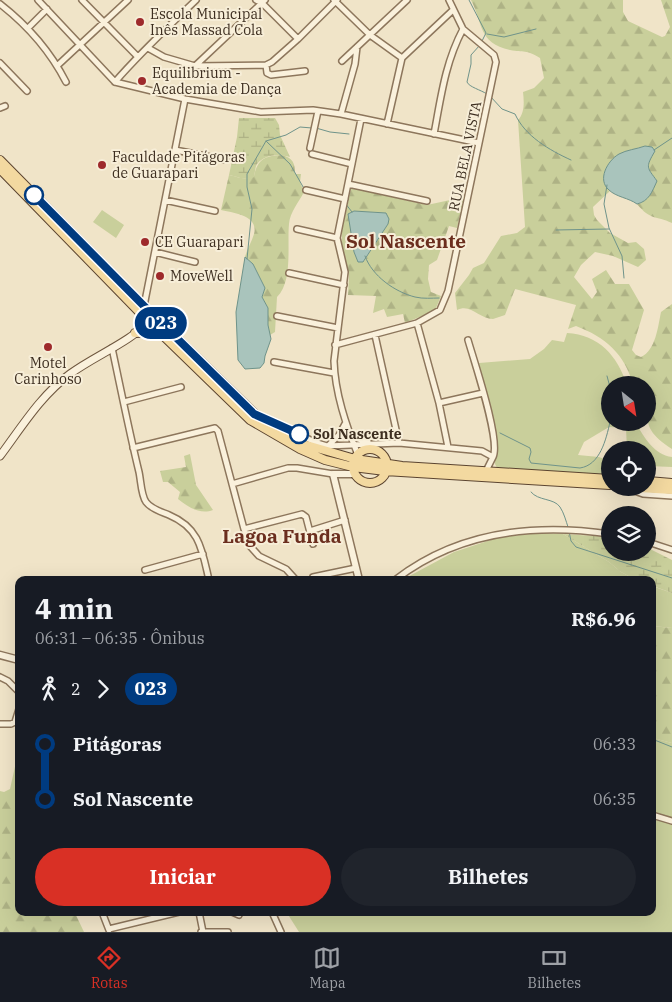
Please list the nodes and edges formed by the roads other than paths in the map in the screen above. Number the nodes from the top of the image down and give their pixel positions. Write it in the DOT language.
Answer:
graph roads {
  1 [pos="38,0"];
  2 [pos="82,0"];
  3 [pos="128,0"];
  4 [pos="196,0"];
  5 [pos="256,0"];
  6 [pos="335,0"];
  7 [pos="406,0"];
  8 [pos="450,0"];
  9 [pos="264,2"];
  10 [pos="0,4"];
  11 [pos="47,9"];
  12 [pos="453,10"];
  13 [pos="105,22"];
  14 [pos="28,28"];
  15 [pos="463,29"];
  16 [pos="370,35"];
  17 [pos="298,39"];
  18 [pos="80,44"];
  19 [pos="357,47"];
  20 [pos="148,48"];
  21 [pos="137,56"];
  22 [pos="402,58"];
  23 [pos="342,61"];
  24 [pos="0,63"];
  25 [pos="266,65"];
  26 [pos="58,66"];
  27 [pos="195,66"];
  28 [pos="305,71"];
  29 [pos="66,82"];
  30 [pos="114,82"];
  31 [pos="27,92"];
  32 [pos="185,99"];
  33 [pos="318,111"];
  34 [pos="341,114"];
  35 [pos="361,119"];
  36 [pos="387,124"];
  37 [pos="434,134"];
  38 [pos="479,143"];
  39 [pos="310,148"];
  40 [pos="176,150"];
  41 [pos="312,154"];
  42 [pos="0,160"];
  43 [pos="226,160"];
  44 [pos="352,164"];
  45 [pos="0,169"];
  46 [pos="348,184"];
  47 [pos="306,190"];
  48 [pos="345,199"];
  49 [pos="165,200"];
  50 [pos="427,201"];
  51 [pos="214,211"];
  52 [pos="48,214"];
  53 [pos="296,229"];
  54 [pos="337,238"];
  55 [pos="155,252"];
  56 [pos="195,262"];
  57 [pos="289,273"];
  58 [pos="344,285"];
  59 [pos="149,315"];
  60 [pos="277,316"];
  61 [pos="417,323"];
  62 [pos="338,328"];
  63 [pos="160,332"];
  64 [pos="135,333"];
  65 [pos="375,335"];
  66 [pos="468,340"];
  67 [pos="335,345"];
  68 [pos="112,348"];
  69 [pos="274,362"];
  70 [pos="334,373"];
  71 [pos="181,387"];
  72 [pos="483,393"];
  73 [pos="124,402"];
  74 [pos="439,403"];
  75 [pos="254,414"];
  76 [pos="346,424"];
  77 [pos="352,437"];
  78 [pos="399,443"];
  79 [pos="354,445"];
  80 [pos="328,446"];
  81 [pos="373,447"];
  82 [pos="448,447"];
  83 [pos="133,448"];
  84 [pos="0,456"];
  85 [pos="493,457"];
  86 [pos="355,464"];
  87 [pos="386,468"];
  88 [pos="486,471"];
  89 [pos="333,474"];
  90 [pos="601,478"];
  91 [pos="656,482"];
  92 [pos="672,483"];
  93 [pos="232,484"];
  94 [pos="601,484"];
  95 [pos="656,489"];
  96 [pos="672,490"];
  97 [pos="656,495"];
  98 [pos="672,496"];
  99 [pos="345,520"];
  100 [pos="244,529"];
  101 [pos="310,531"];
  102 [pos="601,533"];
  103 [pos="313,544"];
  104 [pos="656,545"];
  105 [pos="672,550"];
  106 [pos="203,554"];
  107 [pos="356,568"];
  108 [pos="145,570"];
  109 [pos="208,576"];
  110 [pos="293,576"];
  111 [pos="318,576"];
  112 [pos="358,576"];
  113 [pos="402,576"];
  114 [pos="0,655"];
  115 [pos="15,659"];
  116 [pos="0,677"];
  117 [pos="15,688"];
  118 [pos="15,720"];
  119 [pos="0,724"];
  120 [pos="656,816"];
  121 [pos="672,821"];
  122 [pos="104,916"];
  123 [pos="163,916"];
  124 [pos="200,916"];
  125 [pos="274,916"];
  126 [pos="109,930"];
  127 [pos="202,932"];
  128 [pos="228,932"];
  129 [pos="281,932"];
  1 -- 11 [label="street"];
  2 -- 13 [label="street"];
  3 -- 13 [label="street"];
  4 -- 20 [label="street"];
  5 -- 9 [label="street"];
  6 -- 16 [label="street"];
  6 -- 17 [label="street"];
  7 -- 16 [label="street"];
  8 -- 12 [label="street, RUA BELA VISTA"];
  9 -- 17 [label="street"];
  9 -- 27 [label="street"];
  10 -- 14 [label="street"];
  11 -- 14 [label="street"];
  11 -- 18 [label="street"];
  12 -- 15 [label="street, RUA BELA VISTA"];
  12 -- 22 [label="street"];
  13 -- 18 [label="street"];
  13 -- 21 [label="street"];
  14 -- 26 [label="street"];
  15 -- 37 [label="street"];
  15 -- 38 [label="street, RUA BELA VISTA"];
  16 -- 19 [label="street"];
  16 -- 22 [label="street"];
  17 -- 25 [label="street"];
  18 -- 26 [label="street"];
  18 -- 30 [label="street"];
  19 -- 23 [label="street"];
  19 -- 34 [label="street"];
  20 -- 21 [label="street"];
  20 -- 27 [label="street"];
  21 -- 30 [label="street"];
  22 -- 36 [label="street"];
  24 -- 31 [label="street"];
  25 -- 27 [label="street"];
  25 -- 28 [label="street"];
  26 -- 29 [label="street"];
  30 -- 32 [label="street"];
  32 -- 33 [label="street"];
  32 -- 40 [label="street"];
  33 -- 34 [label="street"];
  33 -- 39 [label="street"];
  34 -- 35 [label="street"];
  35 -- 36 [label="street"];
  35 -- 44 [label="street"];
  36 -- 37 [label="street"];
  37 -- 38 [label="street"];
  38 -- 61 [label="street, RUA BELA VISTA"];
  40 -- 43 [label="street"];
  40 -- 49 [label="street"];
  41 -- 44 [label="street"];
  42 -- 52 [label="main road"];
  44 -- 46 [label="street"];
  45 -- 52 [label="main road"];
  46 -- 48 [label="street"];
  46 -- 50 [label="street"];
  47 -- 48 [label="street"];
  48 -- 54 [label="street"];
  49 -- 51 [label="street"];
  49 -- 55 [label="street"];
  52 -- 59 [label="main road"];
  52 -- 59 [label="main road"];
  53 -- 54 [label="street"];
  54 -- 58 [label="street"];
  55 -- 56 [label="street"];
  55 -- 59 [label="street"];
  57 -- 58 [label="street"];
  58 -- 62 [label="street"];
  59 -- 63 [label="main road"];
  59 -- 64 [label="main road"];
  59 -- 75 [label="main road"];
  60 -- 62 [label="street"];
  61 -- 65 [label="street, RUA BELA VISTA"];
  61 -- 74 [label="street"];
  62 -- 67 [label="street"];
  63 -- 64 [label="main road"];
  63 -- 86 [label="main road"];
  64 -- 68 [label="main road"];
  65 -- 67 [label="street, RUA BELA VISTA"];
  65 -- 78 [label="street"];
  66 -- 72 [label="street"];
  67 -- 70 [label="street"];
  68 -- 73 [label="street"];
  68 -- 84 [label="main road"];
  69 -- 70 [label="street"];
  70 -- 76 [label="street"];
  71 -- 73 [label="street"];
  72 -- 74 [label="street"];
  72 -- 85 [label="street"];
  73 -- 83 [label="street"];
  74 -- 82 [label="street"];
  75 -- 80 [label="street"];
  75 -- 86 [label="main road"];
  76 -- 77 [label="street"];
  76 -- 80 [label="street"];
  77 -- 79 [label="street"];
  77 -- 81 [label="street"];
  78 -- 81 [label="street"];
  78 -- 82 [label="street"];
  79 -- 80 [label="street"];
  79 -- 81 [label="street"];
  79 -- 86 [label="street"];
  81 -- 86 [label="main road"];
  81 -- 87 [label="main road"];
  82 -- 85 [label="street"];
  83 -- 93 [label="street"];
  83 -- 106 [label="street"];
  85 -- 88 [label="street"];
  86 -- 87 [label="main road"];
  86 -- 87 [label="main road"];
  86 -- 89 [label="street"];
  87 -- 88 [label="main road"];
  87 -- 94 [label="main road"];
  88 -- 90 [label="main road"];
  89 -- 93 [label="street"];
  89 -- 99 [label="street"];
  91 -- 92 [label="main road"];
  93 -- 100 [label="street"];
  95 -- 96 [label="main road"];
  97 -- 98 [label="street"];
  99 -- 101 [label="street"];
  99 -- 107 [label="street"];
  100 -- 101 [label="street"];
  100 -- 110 [label="street"];
  101 -- 103 [label="street"];
  102 -- 113 [label="street"];
  104 -- 105 [label="street"];
  106 -- 108 [label="street"];
  106 -- 109 [label="street"];
  107 -- 111 [label="street"];
  107 -- 112 [label="street"];
  114 -- 115 [label="street"];
  116 -- 117 [label="street"];
  118 -- 119 [label="street"];
  120 -- 121 [label="street"];
  122 -- 126 [label="street"];
  123 -- 126 [label="street"];
  124 -- 127 [label="street"];
  125 -- 129 [label="street"];
  127 -- 128 [label="street"];
}
